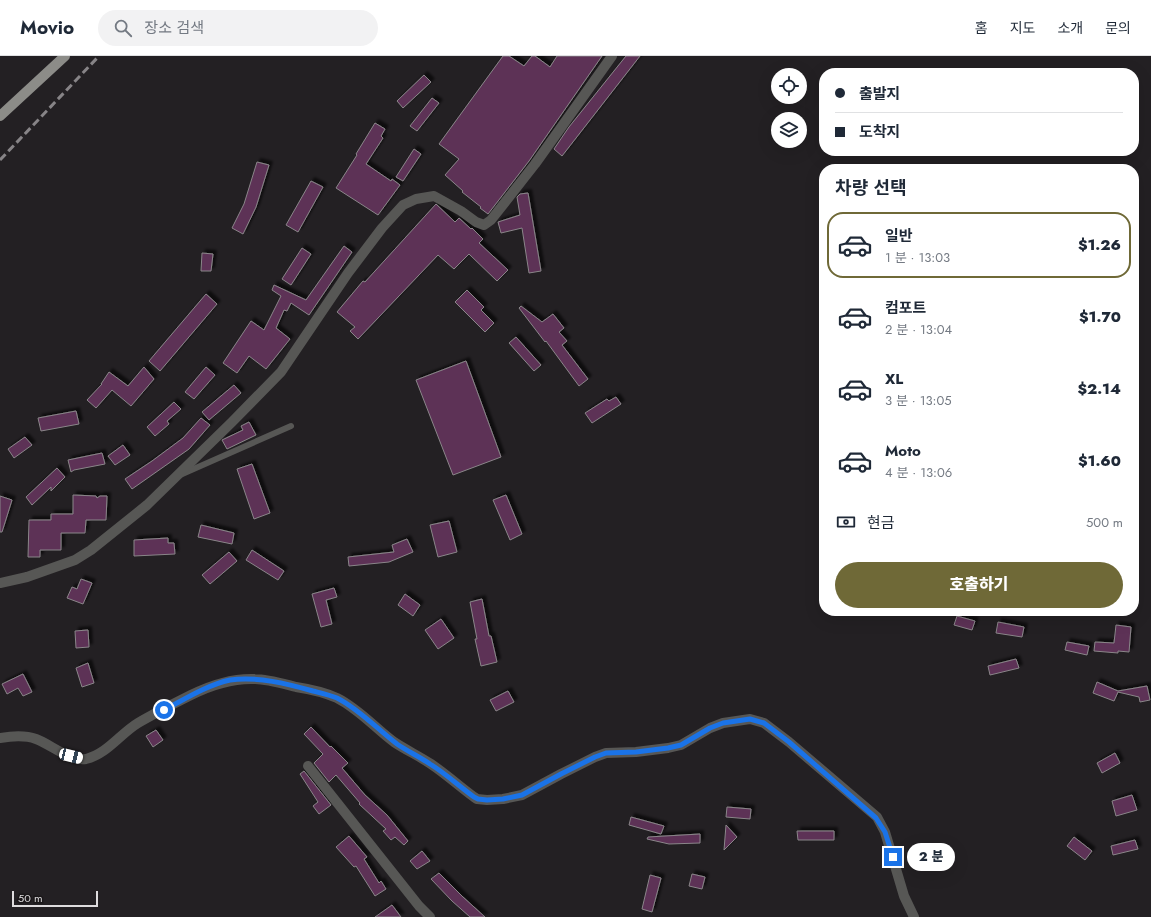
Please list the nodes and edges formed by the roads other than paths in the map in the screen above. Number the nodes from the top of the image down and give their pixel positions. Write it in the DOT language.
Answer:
graph roads {
  1 [pos="65,56"];
  2 [pos="612,56"];
  3 [pos="0,116"];
  4 [pos="291,426"];
  5 [pos="177,477"];
  6 [pos="0,583"];
  7 [pos="0,738"];
  8 [pos="308,766"];
  9 [pos="430,917"];
  10 [pos="914,917"];
  1 -- 3 [label="main road"];
  2 -- 5 [label="street"];
  4 -- 5 [label="lane"];
  5 -- 6 [label="street"];
  7 -- 10 [label="street"];
  8 -- 9 [label="street"];
}
